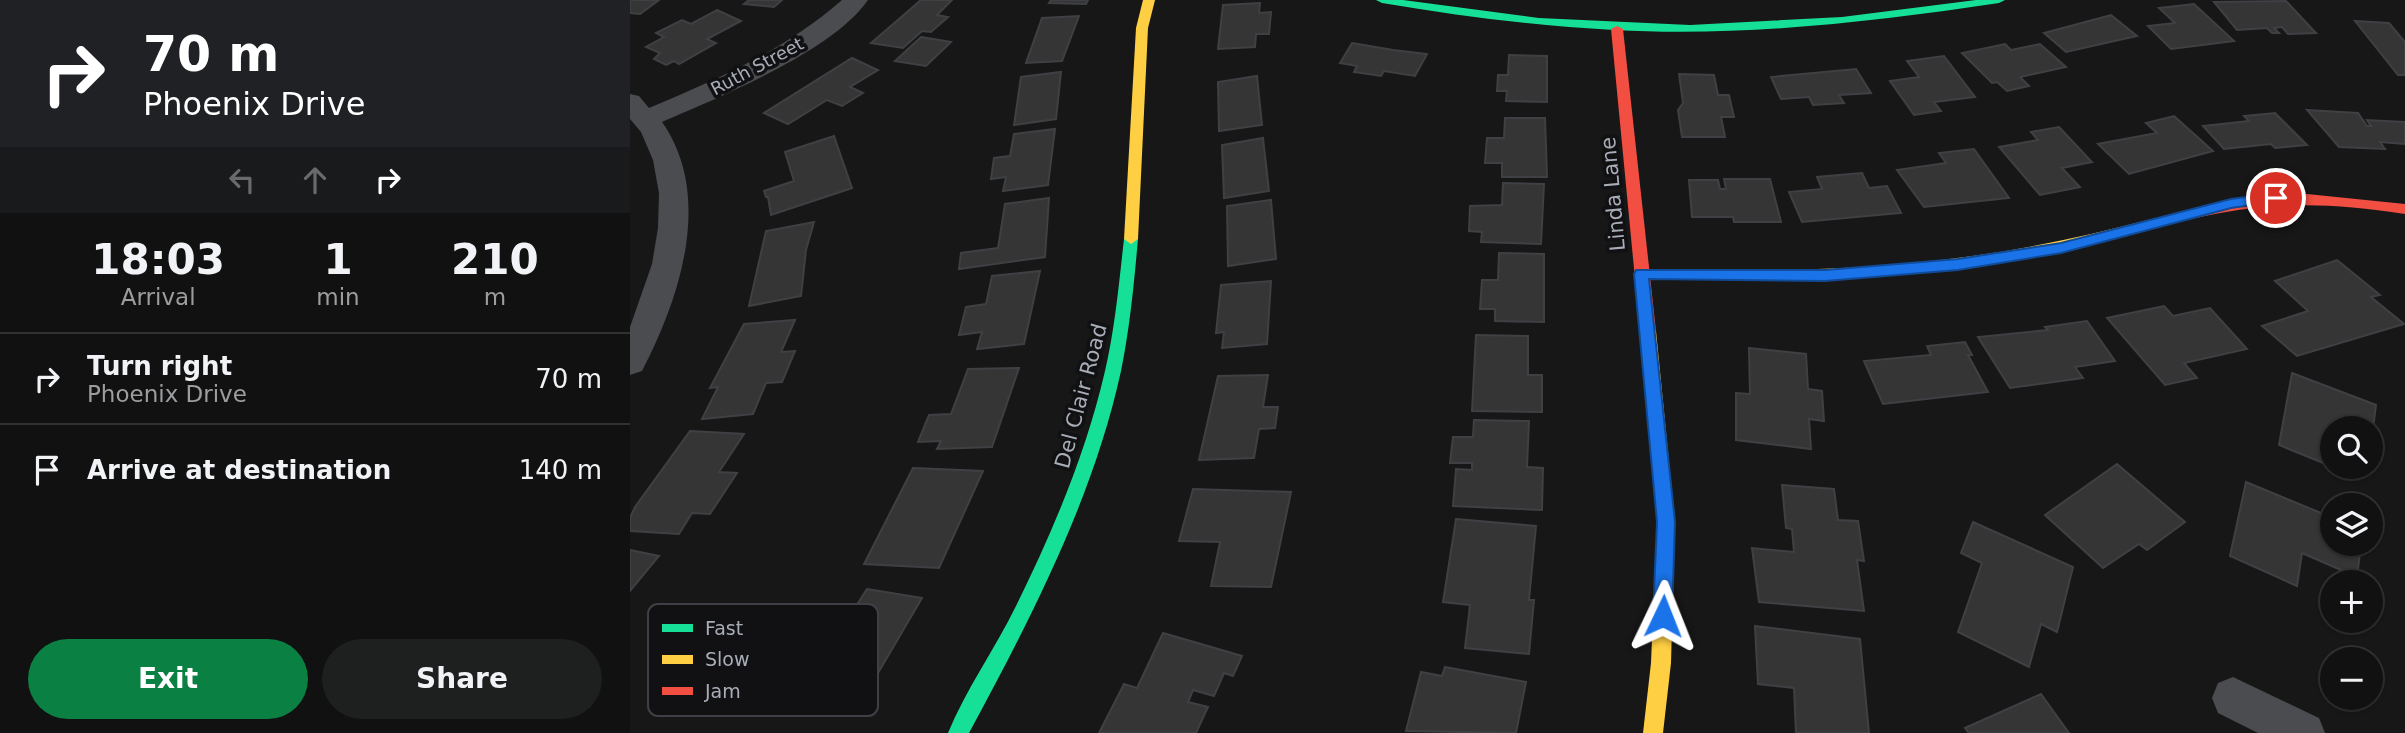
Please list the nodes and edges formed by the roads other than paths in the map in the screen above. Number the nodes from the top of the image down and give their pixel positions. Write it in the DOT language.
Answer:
graph roads {
  1 [pos="856,0"];
  2 [pos="1149,0"];
  3 [pos="1382,0"];
  4 [pos="1999,0"];
  5 [pos="1617,29"];
  6 [pos="639,110"];
  7 [pos="2405,209"];
  8 [pos="1641,274"];
  9 [pos="630,362"];
  10 [pos="2233,698"];
  11 [pos="958,733"];
  12 [pos="1653,733"];
  13 [pos="2304,733"];
  1 -- 6 [label="street, Ruth Street"];
  2 -- 11 [label="street, Del Clair Road"];
  3 -- 5 [label="street"];
  4 -- 5 [label="street"];
  5 -- 8 [label="street, Linda Lane"];
  6 -- 9 [label="street"];
  7 -- 8 [label="street"];
  8 -- 12 [label="street, Linda Lane"];
  10 -- 13 [label="street"];
}
